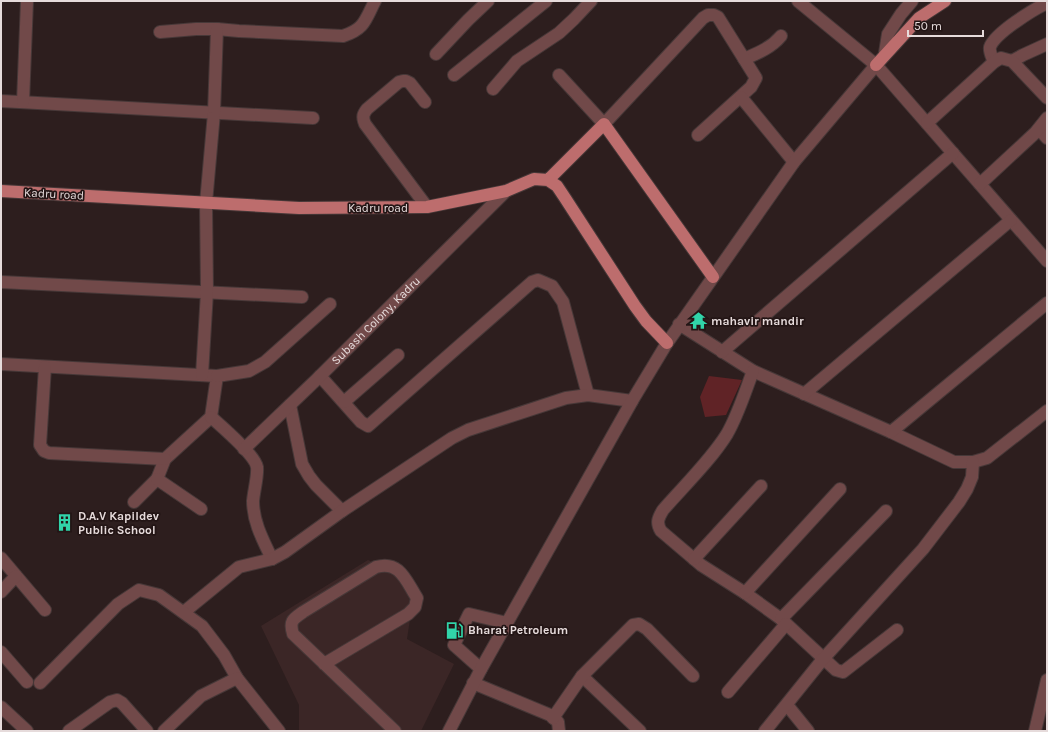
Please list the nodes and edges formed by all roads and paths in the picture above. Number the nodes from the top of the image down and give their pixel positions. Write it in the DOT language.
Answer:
graph roads {
  1 [pos="27,1"];
  2 [pos="375,1"];
  3 [pos="488,1"];
  4 [pos="546,1"];
  5 [pos="591,1"];
  6 [pos="798,1"];
  7 [pos="912,1"];
  8 [pos="945,1"];
  9 [pos="1047,3"];
  10 [pos="217,29"];
  11 [pos="160,32"];
  12 [pos="781,36"];
  13 [pos="1047,44"];
  14 [pos="885,53"];
  15 [pos="436,54"];
  16 [pos="744,59"];
  17 [pos="1012,61"];
  18 [pos="994,62"];
  19 [pos="876,64"];
  20 [pos="454,75"];
  21 [pos="559,75"];
  22 [pos="493,89"];
  23 [pos="741,96"];
  24 [pos="1047,98"];
  25 [pos="1,101"];
  26 [pos="23,102"];
  27 [pos="425,102"];
  28 [pos="214,113"];
  29 [pos="313,118"];
  30 [pos="1047,118"];
  31 [pos="926,123"];
  32 [pos="604,124"];
  33 [pos="1039,129"];
  34 [pos="698,135"];
  35 [pos="1047,138"];
  36 [pos="953,153"];
  37 [pos="794,162"];
  38 [pos="548,180"];
  39 [pos="980,184"];
  40 [pos="506,191"];
  41 [pos="1,192"];
  42 [pos="206,203"];
  43 [pos="427,207"];
  44 [pos="1011,220"];
  45 [pos="1047,261"];
  46 [pos="713,277"];
  47 [pos="1,282"];
  48 [pos="207,292"];
  49 [pos="302,298"];
  50 [pos="1047,303"];
  51 [pos="330,304"];
  52 [pos="679,324"];
  53 [pos="667,343"];
  54 [pos="722,352"];
  55 [pos="398,355"];
  56 [pos="1,364"];
  57 [pos="45,367"];
  58 [pos="753,371"];
  59 [pos="202,375"];
  60 [pos="217,376"];
  61 [pos="320,376"];
  62 [pos="804,394"];
  63 [pos="588,395"];
  64 [pos="632,401"];
  65 [pos="344,402"];
  66 [pos="290,404"];
  67 [pos="1047,411"];
  68 [pos="211,417"];
  69 [pos="891,432"];
  70 [pos="244,449"];
  71 [pos="165,459"];
  72 [pos="973,462"];
  73 [pos="157,479"];
  74 [pos="761,486"];
  75 [pos="840,489"];
  76 [pos="134,502"];
  77 [pos="202,509"];
  78 [pos="886,511"];
  79 [pos="342,512"];
  80 [pos="1,558"];
  81 [pos="272,559"];
  82 [pos="694,560"];
  83 [pos="16,576"];
  84 [pos="1,592"];
  85 [pos="745,593"];
  86 [pos="45,610"];
  87 [pos="184,612"];
  88 [pos="784,622"];
  89 [pos="507,623"];
  90 [pos="897,630"];
  91 [pos="1,652"];
  92 [pos="823,659"];
  93 [pos="324,664"];
  94 [pos="481,669"];
  95 [pos="582,676"];
  96 [pos="693,676"];
  97 [pos="237,678"];
  98 [pos="1047,680"];
  99 [pos="28,682"];
  100 [pos="40,683"];
  101 [pos="474,683"];
  102 [pos="728,692"];
  103 [pos="786,705"];
  104 [pos="1,707"];
  105 [pos="559,727"];
  106 [pos="27,731"];
  107 [pos="69,731"];
  108 [pos="147,731"];
  109 [pos="164,731"];
  110 [pos="279,731"];
  111 [pos="395,731"];
  112 [pos="449,731"];
  113 [pos="640,731"];
  114 [pos="765,731"];
  115 [pos="808,731"];
  116 [pos="1035,731"];
  1 -- 26 [label="street"];
  2 -- 10 [label="street"];
  3 -- 15 [label="street"];
  4 -- 20 [label="street"];
  5 -- 22 [label="street"];
  6 -- 19 [label="street"];
  7 -- 14 [label="street"];
  8 -- 14 [label="main road"];
  9 -- 18 [label="street"];
  10 -- 11 [label="street"];
  10 -- 28 [label="street"];
  12 -- 16 [label="street"];
  13 -- 17 [label="street"];
  14 -- 19 [label="main road"];
  16 -- 23 [label="street"];
  16 -- 32 [label="street"];
  17 -- 18 [label="street"];
  17 -- 24 [label="street"];
  18 -- 31 [label="street"];
  19 -- 31 [label="street"];
  19 -- 37 [label="street"];
  21 -- 32 [label="street"];
  23 -- 34 [label="street"];
  23 -- 37 [label="street"];
  25 -- 26 [label="street"];
  26 -- 28 [label="street"];
  27 -- 43 [label="street"];
  28 -- 29 [label="street"];
  28 -- 42 [label="street"];
  30 -- 33 [label="street"];
  31 -- 36 [label="street"];
  32 -- 38 [label="main road"];
  32 -- 46 [label="main road"];
  33 -- 35 [label="street"];
  33 -- 39 [label="street"];
  36 -- 39 [label="street"];
  36 -- 54 [label="street"];
  37 -- 46 [label="street"];
  38 -- 40 [label="main road, Kadru road"];
  38 -- 53 [label="main road"];
  39 -- 44 [label="street"];
  40 -- 43 [label="main road, Kadru road"];
  40 -- 61 [label="street, Subash Colony, Kadru"];
  41 -- 42 [label="main road, Kadru road"];
  42 -- 43 [label="main road, Kadru road"];
  42 -- 48 [label="street"];
  44 -- 45 [label="street"];
  44 -- 62 [label="street"];
  46 -- 52 [label="street"];
  47 -- 48 [label="street"];
  48 -- 49 [label="street"];
  48 -- 59 [label="street"];
  50 -- 69 [label="street"];
  51 -- 60 [label="street"];
  52 -- 53 [label="street"];
  52 -- 54 [label="street"];
  53 -- 64 [label="street"];
  54 -- 58 [label="street"];
  55 -- 65 [label="street"];
  56 -- 57 [label="street"];
  57 -- 59 [label="street"];
  57 -- 71 [label="street"];
  58 -- 62 [label="street"];
  58 -- 82 [label="street"];
  59 -- 60 [label="street"];
  60 -- 68 [label="street"];
  61 -- 65 [label="street"];
  61 -- 66 [label="street, Subash Colony, Kadru"];
  62 -- 69 [label="street"];
  63 -- 64 [label="street"];
  63 -- 65 [label="street"];
  63 -- 79 [label="street"];
  64 -- 89 [label="street"];
  66 -- 70 [label="street, Subash Colony, Kadru"];
  66 -- 79 [label="street"];
  67 -- 72 [label="street"];
  68 -- 70 [label="street"];
  68 -- 71 [label="street"];
  69 -- 72 [label="street"];
  70 -- 81 [label="street"];
  71 -- 73 [label="street"];
  72 -- 92 [label="street"];
  73 -- 76 [label="street"];
  73 -- 77 [label="street"];
  74 -- 82 [label="street"];
  75 -- 85 [label="street"];
  78 -- 88 [label="street"];
  79 -- 81 [label="street"];
  80 -- 83 [label="street"];
  81 -- 87 [label="street"];
  82 -- 85 [label="street"];
  83 -- 84 [label="street"];
  83 -- 86 [label="street"];
  85 -- 88 [label="street"];
  87 -- 97 [label="street"];
  87 -- 100 [label="street"];
  88 -- 92 [label="street"];
  88 -- 102 [label="street"];
  89 -- 94 [label="street"];
  89 -- 94 [label="street"];
  90 -- 92 [label="street"];
  91 -- 99 [label="street"];
  92 -- 103 [label="street"];
  93 -- 93 [label="street"];
  93 -- 111 [label="street"];
  94 -- 101 [label="street"];
  95 -- 96 [label="street"];
  95 -- 105 [label="street"];
  95 -- 113 [label="street"];
  97 -- 109 [label="street"];
  97 -- 110 [label="street"];
  98 -- 116 [label="street"];
  101 -- 105 [label="street"];
  101 -- 112 [label="street"];
  103 -- 114 [label="street"];
  103 -- 115 [label="street"];
  104 -- 106 [label="street"];
  107 -- 108 [label="street"];
}
